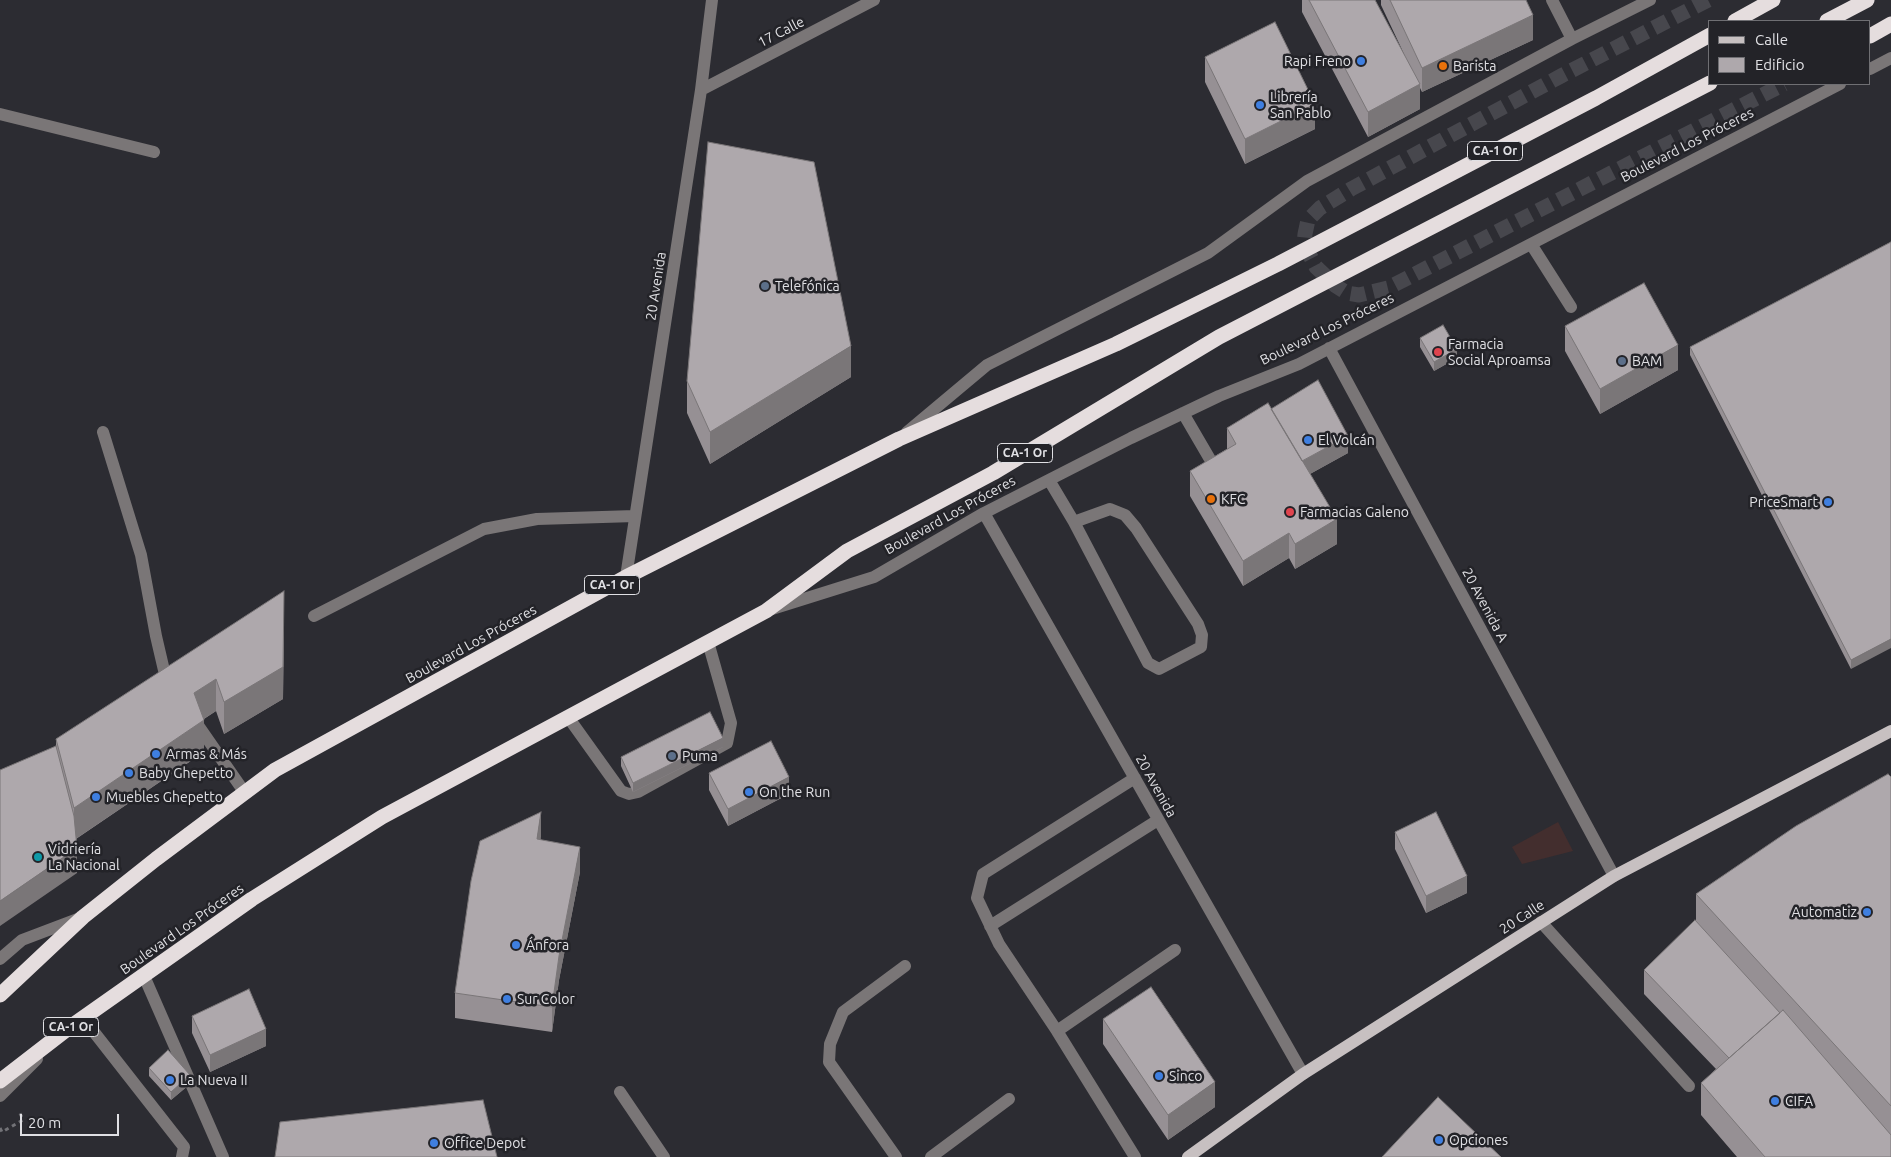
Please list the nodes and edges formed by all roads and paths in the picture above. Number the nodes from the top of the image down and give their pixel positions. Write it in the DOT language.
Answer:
graph roads {
  1 [pos="712,0"];
  2 [pos="874,0"];
  3 [pos="1552,0"];
  4 [pos="1650,0"];
  5 [pos="1773,0"];
  6 [pos="1867,0"];
  7 [pos="1737,20"];
  8 [pos="1829,20"];
  9 [pos="1891,24"];
  10 [pos="1871,35"];
  11 [pos="1708,36"];
  12 [pos="1572,39"];
  13 [pos="1891,58"];
  14 [pos="1871,68"];
  15 [pos="1708,85"];
  16 [pos="1838,85"];
  17 [pos="701,90"];
  18 [pos="0,114"];
  19 [pos="154,152"];
  20 [pos="1532,244"];
  21 [pos="1571,307"];
  22 [pos="1329,348"];
  23 [pos="1183,413"];
  24 [pos="103,432"];
  25 [pos="899,439"];
  26 [pos="1049,480"];
  27 [pos="1223,482"];
  28 [pos="984,513"];
  29 [pos="635,516"];
  30 [pos="1074,522"];
  31 [pos="626,577"];
  32 [pos="766,611"];
  33 [pos="314,616"];
  34 [pos="708,642"];
  35 [pos="176,694"];
  36 [pos="186,709"];
  37 [pos="568,717"];
  38 [pos="1891,731"];
  39 [pos="1134,778"];
  40 [pos="245,793"];
  41 [pos="1158,820"];
  42 [pos="1614,876"];
  43 [pos="82,917"];
  44 [pos="1541,922"];
  45 [pos="990,926"];
  46 [pos="1175,950"];
  47 [pos="0,959"];
  48 [pos="905,966"];
  49 [pos="144,976"];
  50 [pos="0,995"];
  51 [pos="83,1018"];
  52 [pos="66,1030"];
  53 [pos="1057,1031"];
  54 [pos="1303,1074"];
  55 [pos="0,1081"];
  56 [pos="1689,1086"];
  57 [pos="620,1092"];
  58 [pos="0,1096"];
  59 [pos="1009,1099"];
  60 [pos="11,1114"];
  61 [pos="1,1130"];
  62 [pos="182,1157"];
  63 [pos="223,1157"];
  64 [pos="664,1157"];
  65 [pos="896,1157"];
  66 [pos="931,1157"];
  67 [pos="1135,1157"];
  68 [pos="1188,1157"];
  1 -- 17 [label="street, 20 Avenida"];
  2 -- 17 [label="street, 17 Calle"];
  3 -- 12 [label="street"];
  4 -- 12 [label="street, Boulevard Los Próceres"];
  5 -- 7 [label="highway"];
  6 -- 8 [label="highway"];
  9 -- 10 [label="highway"];
  11 -- 25 [label="highway, Boulevard Los Próceres / CA-1 Or"];
  12 -- 25 [label="street, Boulevard Los Próceres"];
  13 -- 14 [label="street"];
  15 -- 32 [label="highway, Boulevard Los Próceres / CA-1 Or"];
  16 -- 20 [label="street, Boulevard Los Próceres"];
  17 -- 29 [label="street, 20 Avenida"];
  18 -- 19 [label="street"];
  20 -- 21 [label="street"];
  20 -- 22 [label="street, Boulevard Los Próceres"];
  22 -- 23 [label="street, Boulevard Los Próceres"];
  22 -- 42 [label="street, 20 Avenida A"];
  23 -- 26 [label="street, Boulevard Los Próceres"];
  23 -- 27 [label="street"];
  24 -- 35 [label="street"];
  25 -- 31 [label="highway, Boulevard Los Próceres / CA-1 Or"];
  26 -- 28 [label="street, Boulevard Los Próceres"];
  26 -- 30 [label="street"];
  28 -- 32 [label="street, Boulevard Los Próceres"];
  28 -- 39 [label="street, 20 Avenida"];
  29 -- 31 [label="street, 20 Avenida"];
  29 -- 33 [label="street"];
  30 -- 30 [label="street"];
  31 -- 40 [label="highway, Boulevard Los Próceres / CA-1 Or"];
  32 -- 34 [label="highway, Boulevard Los Próceres / CA-1 Or"];
  34 -- 37 [label="highway, Boulevard Los Próceres / CA-1 Or"];
  34 -- 37 [label="street"];
  36 -- 40 [label="street"];
  37 -- 49 [label="highway, Boulevard Los Próceres / CA-1 Or"];
  38 -- 42 [label="main road, 20 Calle"];
  39 -- 41 [label="street, 20 Avenida"];
  39 -- 45 [label="street"];
  40 -- 43 [label="highway, Boulevard Los Próceres / CA-1 Or"];
  41 -- 45 [label="street"];
  41 -- 54 [label="street, 20 Avenida"];
  42 -- 44 [label="main road, 20 Calle"];
  43 -- 47 [label="street, Boulevard Los Próceres"];
  43 -- 50 [label="highway, Boulevard Los Próceres / CA-1 Or"];
  44 -- 54 [label="main road, 20 Calle"];
  44 -- 56 [label="street"];
  45 -- 53 [label="street"];
  46 -- 53 [label="street"];
  48 -- 65 [label="street"];
  49 -- 51 [label="highway, Boulevard Los Próceres / CA-1 Or"];
  49 -- 63 [label="street"];
  51 -- 52 [label="highway, Boulevard Los Próceres / CA-1 Or"];
  51 -- 62 [label="street"];
  52 -- 55 [label="highway, Boulevard Los Próceres / CA-1 Or"];
  52 -- 58 [label="street, Boulevard Los Próceres"];
  53 -- 67 [label="street"];
  54 -- 68 [label="main road, 20 Calle"];
  57 -- 64 [label="street"];
  59 -- 66 [label="street"];
  60 -- 61 [label="path"];
}
